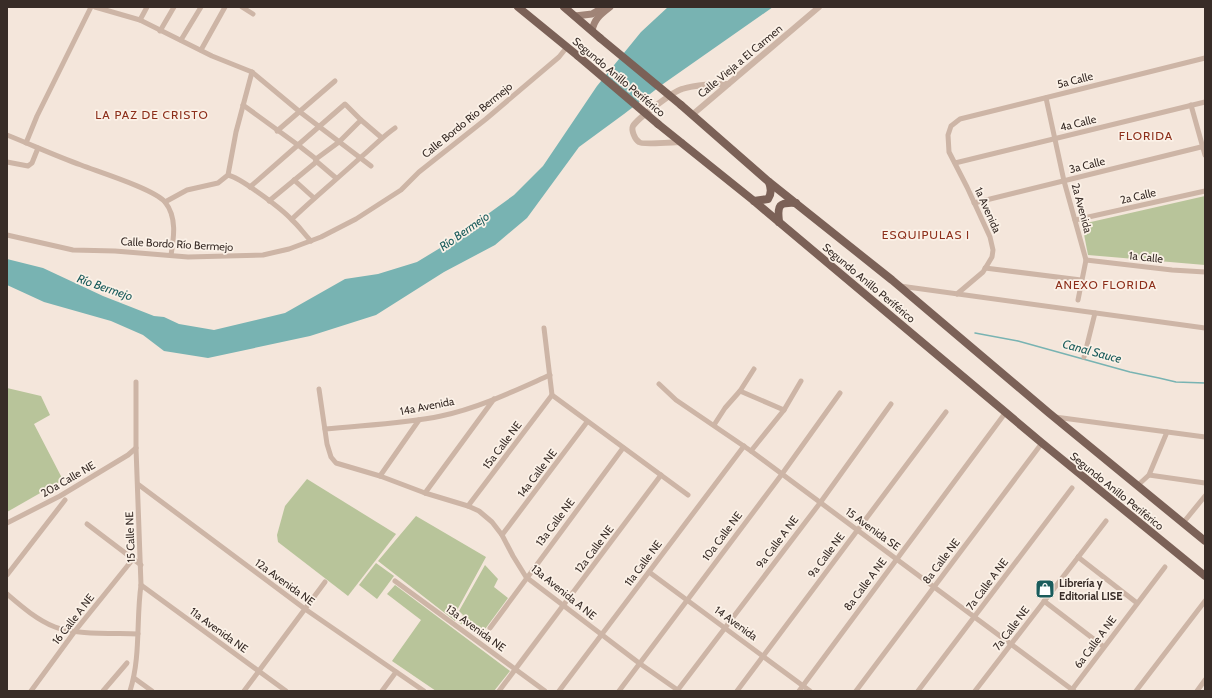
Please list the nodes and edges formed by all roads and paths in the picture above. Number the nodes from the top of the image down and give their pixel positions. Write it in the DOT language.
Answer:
graph roads {
  1 [pos="92,7"];
  2 [pos="95,7"];
  3 [pos="147,7"];
  4 [pos="174,7"];
  5 [pos="201,7"];
  6 [pos="224,7"];
  7 [pos="242,7"];
  8 [pos="518,7"];
  9 [pos="564,7"];
  10 [pos="604,7"];
  11 [pos="610,7"];
  12 [pos="819,7"];
  13 [pos="253,14"];
  14 [pos="575,16"];
  15 [pos="140,20"];
  16 [pos="160,31"];
  17 [pos="592,31"];
  18 [pos="181,40"];
  19 [pos="567,47"];
  20 [pos="201,50"];
  21 [pos="1205,58"];
  22 [pos="252,72"];
  23 [pos="335,81"];
  24 [pos="728,84"];
  25 [pos="1046,98"];
  26 [pos="1205,102"];
  27 [pos="243,105"];
  28 [pos="1191,105"];
  29 [pos="300,112"];
  30 [pos="692,114"];
  31 [pos="361,120"];
  32 [pos="319,126"];
  33 [pos="952,126"];
  34 [pos="395,128"];
  35 [pos="277,131"];
  36 [pos="7,135"];
  37 [pos="382,138"];
  38 [pos="1055,138"];
  39 [pos="339,142"];
  40 [pos="682,142"];
  41 [pos="26,143"];
  42 [pos="298,145"];
  43 [pos="1204,147"];
  44 [pos="38,148"];
  45 [pos="1205,155"];
  46 [pos="360,158"];
  47 [pos="316,160"];
  48 [pos="7,162"];
  49 [pos="955,163"];
  50 [pos="371,166"];
  51 [pos="228,175"];
  52 [pos="336,178"];
  53 [pos="294,180"];
  54 [pos="1064,181"];
  55 [pos="769,182"];
  56 [pos="250,187"];
  57 [pos="1205,191"];
  58 [pos="314,198"];
  59 [pos="754,201"];
  60 [pos="165,202"];
  61 [pos="269,202"];
  62 [pos="796,203"];
  63 [pos="974,203"];
  64 [pos="292,219"];
  65 [pos="1075,220"];
  66 [pos="779,222"];
  67 [pos="7,235"];
  68 [pos="311,240"];
  69 [pos="172,255"];
  70 [pos="1086,260"];
  71 [pos="985,268"];
  72 [pos="1205,272"];
  73 [pos="1081,280"];
  74 [pos="899,286"];
  75 [pos="957,294"];
  76 [pos="1078,300"];
  77 [pos="1095,313"];
  78 [pos="544,328"];
  79 [pos="1205,328"];
  80 [pos="1084,357"];
  81 [pos="754,370"];
  82 [pos="550,375"];
  83 [pos="800,381"];
  84 [pos="136,382"];
  85 [pos="659,384"];
  86 [pos="319,389"];
  87 [pos="740,391"];
  88 [pos="840,393"];
  89 [pos="552,396"];
  90 [pos="494,399"];
  91 [pos="891,404"];
  92 [pos="784,410"];
  93 [pos="946,412"];
  94 [pos="1006,412"];
  95 [pos="1055,417"];
  96 [pos="419,420"];
  97 [pos="587,422"];
  98 [pos="714,425"];
  99 [pos="325,429"];
  100 [pos="1167,432"];
  101 [pos="1205,437"];
  102 [pos="1042,443"];
  103 [pos="744,446"];
  104 [pos="136,448"];
  105 [pos="623,448"];
  106 [pos="751,451"];
  107 [pos="782,474"];
  108 [pos="661,475"];
  109 [pos="1149,475"];
  110 [pos="380,476"];
  111 [pos="1205,483"];
  112 [pos="138,485"];
  113 [pos="1137,486"];
  114 [pos="1072,488"];
  115 [pos="425,494"];
  116 [pos="688,495"];
  117 [pos="1205,496"];
  118 [pos="65,500"];
  119 [pos="820,503"];
  120 [pos="468,506"];
  121 [pos="1106,521"];
  122 [pos="7,523"];
  123 [pos="1183,523"];
  124 [pos="87,524"];
  125 [pos="858,530"];
  126 [pos="502,535"];
  127 [pos="1205,541"];
  128 [pos="1078,557"];
  129 [pos="133,559"];
  130 [pos="897,559"];
  131 [pos="141,565"];
  132 [pos="1165,567"];
  133 [pos="649,572"];
  134 [pos="1202,573"];
  135 [pos="7,576"];
  136 [pos="526,577"];
  137 [pos="395,581"];
  138 [pos="325,582"];
  139 [pos="141,585"];
  140 [pos="934,587"];
  141 [pos="7,594"];
  142 [pos="687,600"];
  143 [pos="1044,601"];
  144 [pos="1205,601"];
  145 [pos="1137,604"];
  146 [pos="564,606"];
  147 [pos="305,609"];
  148 [pos="975,616"];
  149 [pos="724,627"];
  150 [pos="490,628"];
  151 [pos="75,631"];
  152 [pos="138,634"];
  153 [pos="602,634"];
  154 [pos="1011,644"];
  155 [pos="1104,647"];
  156 [pos="763,656"];
  157 [pos="127,663"];
  158 [pos="639,663"];
  159 [pos="516,669"];
  160 [pos="259,672"];
  161 [pos="396,672"];
  162 [pos="134,678"];
  163 [pos="1205,680"];
  164 [pos="803,685"];
  165 [pos="978,690"];
  166 [pos="1072,690"];
  167 [pos="31,691"];
  168 [pos="103,691"];
  169 [pos="130,691"];
  170 [pos="152,691"];
  171 [pos="244,691"];
  172 [pos="286,691"];
  173 [pos="382,691"];
  174 [pos="424,691"];
  175 [pos="499,691"];
  176 [pos="544,691"];
  177 [pos="559,691"];
  178 [pos="619,691"];
  179 [pos="678,691"];
  180 [pos="737,691"];
  181 [pos="798,691"];
  182 [pos="810,691"];
  183 [pos="856,691"];
  184 [pos="918,691"];
  185 [pos="1136,691"];
  186 [pos="1197,691"];
  1 -- 41 [label="street"];
  2 -- 15 [label="street"];
  3 -- 15 [label="street"];
  4 -- 16 [label="street"];
  5 -- 18 [label="street"];
  6 -- 20 [label="street"];
  7 -- 13 [label="street"];
  8 -- 19 [label="main road, Segundo Anillo Periférico"];
  9 -- 14 [label="main road, Segundo Anillo Periférico"];
  10 -- 14 [label="main road"];
  11 -- 17 [label="main road"];
  12 -- 24 [label="street, Calle Vieja a El Carmen"];
  14 -- 17 [label="main road, Segundo Anillo Periférico"];
  15 -- 16 [label="street"];
  16 -- 18 [label="street"];
  17 -- 30 [label="main road, Segundo Anillo Periférico, bridge"];
  18 -- 20 [label="street"];
  19 -- 40 [label="main road, Segundo Anillo Periférico, bridge"];
  19 -- 68 [label="street, Calle Bordo Río Bermejo"];
  20 -- 22 [label="street"];
  21 -- 25 [label="street, 5a Calle"];
  22 -- 27 [label="street"];
  22 -- 29 [label="street"];
  23 -- 29 [label="street"];
  24 -- 30 [label="street, Calle Vieja a El Carmen"];
  24 -- 40 [label="street"];
  25 -- 33 [label="street, 5a Calle"];
  25 -- 38 [label="street, 2a Avenida"];
  26 -- 28 [label="street, 4a Calle"];
  27 -- 35 [label="street"];
  27 -- 51 [label="street"];
  28 -- 38 [label="street, 4a Calle"];
  28 -- 43 [label="street"];
  29 -- 32 [label="street"];
  29 -- 35 [label="street"];
  30 -- 55 [label="main road, Segundo Anillo Periférico"];
  31 -- 32 [label="street"];
  31 -- 37 [label="street"];
  31 -- 39 [label="street"];
  32 -- 39 [label="street"];
  32 -- 42 [label="street"];
  33 -- 49 [label="street, 1a Avenida"];
  34 -- 37 [label="street"];
  35 -- 42 [label="street"];
  36 -- 41 [label="street"];
  37 -- 46 [label="street"];
  38 -- 49 [label="street, 4a Calle"];
  38 -- 54 [label="street, 2a Avenida"];
  39 -- 46 [label="street"];
  39 -- 47 [label="street"];
  40 -- 59 [label="main road, Segundo Anillo Periférico"];
  41 -- 44 [label="street"];
  42 -- 47 [label="street"];
  42 -- 56 [label="street"];
  43 -- 45 [label="street"];
  43 -- 54 [label="street, 3a Calle"];
  44 -- 48 [label="street"];
  44 -- 60 [label="street"];
  46 -- 50 [label="street"];
  46 -- 52 [label="street"];
  47 -- 52 [label="street"];
  47 -- 53 [label="street"];
  49 -- 63 [label="street, 1a Avenida"];
  51 -- 56 [label="street"];
  51 -- 60 [label="street"];
  52 -- 58 [label="street"];
  53 -- 58 [label="street"];
  53 -- 61 [label="street"];
  54 -- 63 [label="street, 3a Calle"];
  54 -- 65 [label="street, 2a Avenida"];
  55 -- 59 [label="main road"];
  55 -- 62 [label="main road, Segundo Anillo Periférico"];
  56 -- 61 [label="street"];
  57 -- 65 [label="street, 2a Calle"];
  58 -- 64 [label="street"];
  59 -- 66 [label="main road, Segundo Anillo Periférico"];
  60 -- 69 [label="street"];
  61 -- 64 [label="street"];
  62 -- 66 [label="main road"];
  62 -- 74 [label="main road, Segundo Anillo Periférico"];
  63 -- 71 [label="street, 1a Avenida"];
  64 -- 68 [label="street"];
  65 -- 70 [label="street, 2a Avenida"];
  66 -- 94 [label="main road, Segundo Anillo Periférico"];
  67 -- 69 [label="street, Calle Bordo Río Bermejo"];
  68 -- 69 [label="street, Calle Bordo Río Bermejo"];
  70 -- 72 [label="street, 1a Calle"];
  70 -- 73 [label="street, 2a Avenida"];
  71 -- 73 [label="street"];
  71 -- 75 [label="street, 1a Avenida"];
  73 -- 76 [label="street, 2a Avenida"];
  74 -- 75 [label="street"];
  74 -- 95 [label="main road, Segundo Anillo Periférico"];
  75 -- 77 [label="street"];
  77 -- 79 [label="street"];
  77 -- 80 [label="street"];
  78 -- 82 [label="street"];
  81 -- 87 [label="street"];
  82 -- 89 [label="street"];
  82 -- 90 [label="street, 14a Avenida"];
  83 -- 92 [label="street"];
  84 -- 104 [label="street, 15 Calle NE"];
  85 -- 98 [label="street, 15 Avenida SE"];
  86 -- 99 [label="street"];
  87 -- 92 [label="street"];
  87 -- 98 [label="street"];
  88 -- 107 [label="street, 10a Calle NE"];
  89 -- 97 [label="street"];
  89 -- 120 [label="street, 15a Calle NE"];
  90 -- 96 [label="street, 14a Avenida"];
  90 -- 115 [label="street"];
  91 -- 119 [label="street, 9a Calle A NE"];
  92 -- 106 [label="street"];
  93 -- 125 [label="street, 9a Calle NE"];
  94 -- 102 [label="main road, Segundo Anillo Periférico"];
  94 -- 130 [label="street, 8a Calle A NE"];
  95 -- 100 [label="street"];
  95 -- 113 [label="main road, Segundo Anillo Periférico"];
  96 -- 99 [label="street, 14a Avenida"];
  96 -- 110 [label="street"];
  97 -- 105 [label="street"];
  97 -- 126 [label="street, 14a Calle NE"];
  98 -- 103 [label="street, 15 Avenida SE"];
  99 -- 110 [label="street, 13a Avenida A NE"];
  100 -- 101 [label="street"];
  100 -- 109 [label="street"];
  102 -- 134 [label="main road, Segundo Anillo Periférico"];
  102 -- 140 [label="street, 8a Calle NE"];
  103 -- 106 [label="street, 15 Avenida SE"];
  103 -- 133 [label="street, 11a Calle NE"];
  104 -- 112 [label="street, 15 Calle NE"];
  104 -- 122 [label="street, 20a Calle NE"];
  105 -- 108 [label="street"];
  105 -- 136 [label="street, 13a Calle NE"];
  106 -- 107 [label="street, 15 Avenida SE"];
  107 -- 119 [label="street, 15 Avenida SE"];
  107 -- 142 [label="street, 10a Calle NE"];
  108 -- 116 [label="street"];
  108 -- 146 [label="street, 12a Calle NE"];
  109 -- 111 [label="street"];
  109 -- 113 [label="street"];
  110 -- 115 [label="street, 13a Avenida A NE"];
  112 -- 131 [label="street, 15 Calle NE"];
  112 -- 147 [label="street, 12a Avenida NE"];
  113 -- 123 [label="main road, Segundo Anillo Periférico"];
  114 -- 148 [label="street, 7a Calle A NE"];
  115 -- 120 [label="street, 13a Avenida A NE"];
  117 -- 123 [label="street"];
  118 -- 135 [label="street"];
  119 -- 125 [label="street, 15 Avenida SE"];
  119 -- 149 [label="street, 9a Calle A NE"];
  120 -- 126 [label="street, 13a Avenida A NE"];
  121 -- 128 [label="street, 7a Calle NE"];
  123 -- 127 [label="main road, Segundo Anillo Periférico"];
  124 -- 129 [label="street"];
  125 -- 130 [label="street, 15 Avenida SE"];
  125 -- 156 [label="street, 9a Calle NE"];
  126 -- 136 [label="street, 13a Avenida A NE"];
  128 -- 143 [label="street, 7a Calle NE"];
  128 -- 145 [label="street"];
  129 -- 131 [label="street"];
  129 -- 151 [label="street, 16 Calle A NE"];
  130 -- 140 [label="street, 15 Avenida SE"];
  130 -- 164 [label="street, 8a Calle A NE"];
  131 -- 139 [label="street, 15 Calle NE"];
  132 -- 145 [label="street, 6a Calle A NE"];
  133 -- 142 [label="street, 14 Avenida"];
  133 -- 153 [label="street, 11a Calle NE"];
  136 -- 146 [label="street, 13a Avenida A NE"];
  136 -- 150 [label="street, 13a Calle NE"];
  137 -- 159 [label="street, 13a Avenida NE"];
  138 -- 147 [label="street"];
  139 -- 152 [label="street, 15 Calle NE"];
  139 -- 160 [label="street, 11a Avenida NE"];
  140 -- 148 [label="street, 15 Avenida SE"];
  140 -- 183 [label="street, 8a Calle NE"];
  141 -- 151 [label="street"];
  142 -- 149 [label="street, 14 Avenida"];
  142 -- 158 [label="street, 10a Calle NE"];
  143 -- 154 [label="street, 7a Calle NE"];
  143 -- 155 [label="street"];
  144 -- 185 [label="street"];
  145 -- 155 [label="street, 6a Calle A NE"];
  146 -- 153 [label="street, 13a Avenida A NE"];
  146 -- 159 [label="street, 12a Calle NE"];
  147 -- 160 [label="street"];
  147 -- 161 [label="street, 12a Avenida NE"];
  148 -- 154 [label="street, 15 Avenida SE"];
  148 -- 184 [label="street, 7a Calle A NE"];
  149 -- 156 [label="street, 14 Avenida"];
  149 -- 179 [label="street, 9a Calle A NE"];
  151 -- 152 [label="street"];
  151 -- 167 [label="street, 16 Calle A NE"];
  152 -- 162 [label="street, 15 Calle NE"];
  153 -- 158 [label="street, 13a Avenida A NE"];
  153 -- 177 [label="street, 11a Calle NE"];
  154 -- 165 [label="street, 7a Calle NE"];
  154 -- 166 [label="street, 15 Avenida SE"];
  155 -- 166 [label="street, 6a Calle A NE"];
  156 -- 164 [label="street, 14 Avenida"];
  156 -- 180 [label="street, 9a Calle NE"];
  157 -- 168 [label="street"];
  158 -- 178 [label="street, 10a Calle NE"];
  158 -- 179 [label="street, 13a Avenida A NE"];
  159 -- 175 [label="street, 12a Calle NE"];
  159 -- 176 [label="street, 13a Avenida NE"];
  160 -- 171 [label="street"];
  160 -- 172 [label="street, 11a Avenida NE"];
  161 -- 173 [label="street"];
  161 -- 174 [label="street, 12a Avenida NE"];
  162 -- 169 [label="street, 15 Calle NE"];
  162 -- 170 [label="street"];
  163 -- 186 [label="street"];
  164 -- 181 [label="street, 8a Calle A NE"];
  164 -- 182 [label="street, 14 Avenida"];
}
